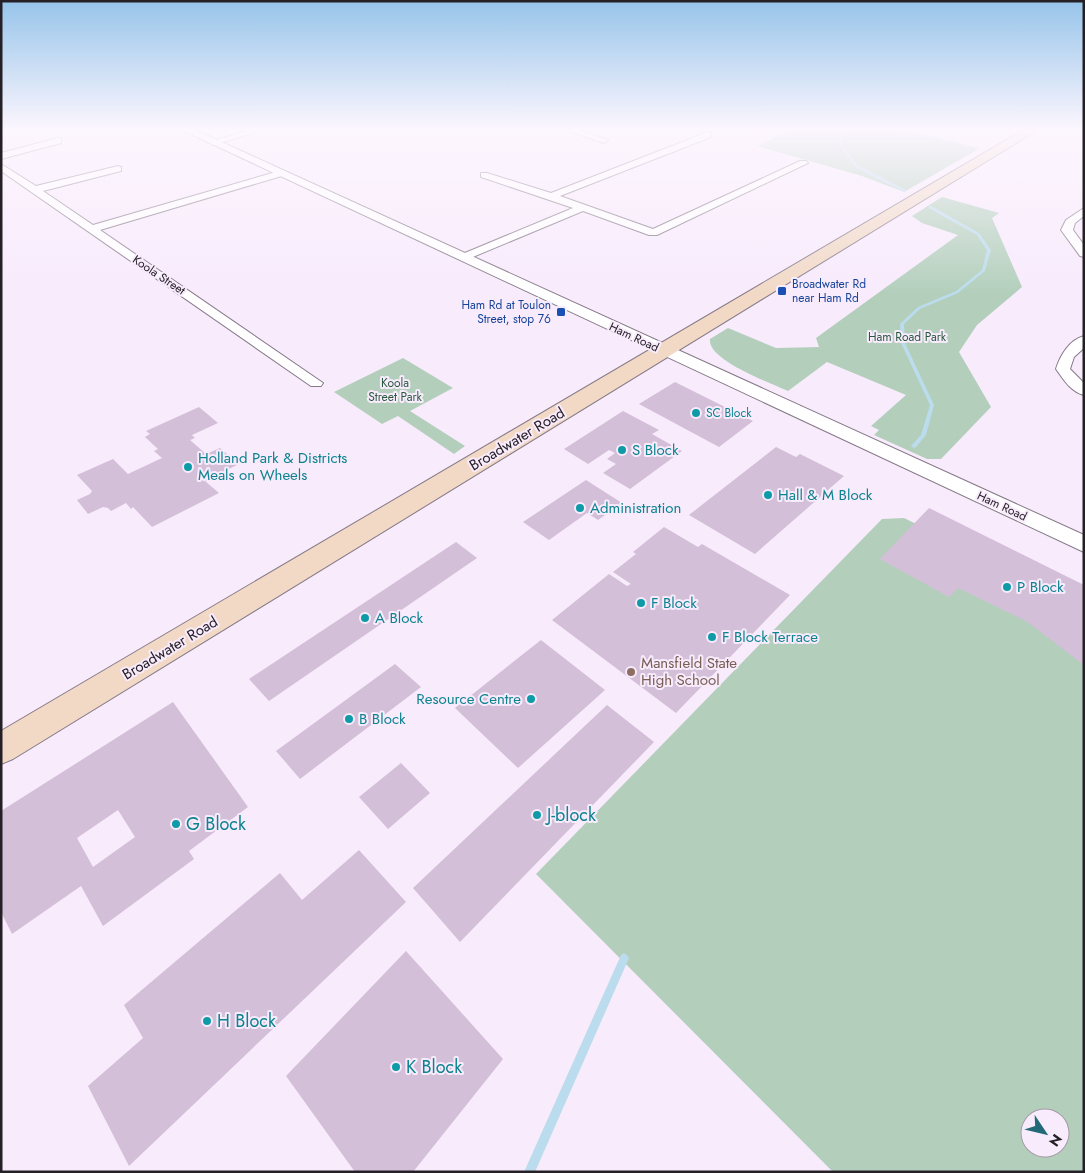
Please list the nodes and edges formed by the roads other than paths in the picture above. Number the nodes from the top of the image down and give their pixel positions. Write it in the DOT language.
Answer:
graph roads {
  1 [pos="25,184"];
  2 [pos="59,184"];
  3 [pos="246,184"];
  4 [pos="305,184"];
  5 [pos="512,184"];
  6 [pos="583,184"];
  7 [pos="759,184"];
  8 [pos="942,184"];
  9 [pos="34,190"];
  10 [pos="551,196"];
  11 [pos="580,208"];
  12 [pos="1084,211"];
  13 [pos="92,229"];
  14 [pos="1084,254"];
  15 [pos="464,257"];
  16 [pos="1084,340"];
  17 [pos="664,351"];
  18 [pos="316,383"];
  19 [pos="1084,391"];
  20 [pos="1084,544"];
  21 [pos="1,749"];
  1 -- 9 [label="street, Koola Street"];
  2 -- 9 [label="street"];
  3 -- 13 [label="street"];
  4 -- 15 [label="street, Ham Road"];
  5 -- 10 [label="street"];
  6 -- 10 [label="street"];
  7 -- 11 [label="street"];
  8 -- 17 [label="main road, Broadwater Road"];
  9 -- 13 [label="street, Koola Street"];
  10 -- 11 [label="street"];
  11 -- 15 [label="street"];
  12 -- 14 [label="street"];
  13 -- 18 [label="street, Koola Street"];
  15 -- 17 [label="street, Ham Road"];
  16 -- 19 [label="street"];
  17 -- 20 [label="street, Ham Road"];
  17 -- 21 [label="main road, Broadwater Road"];
}
